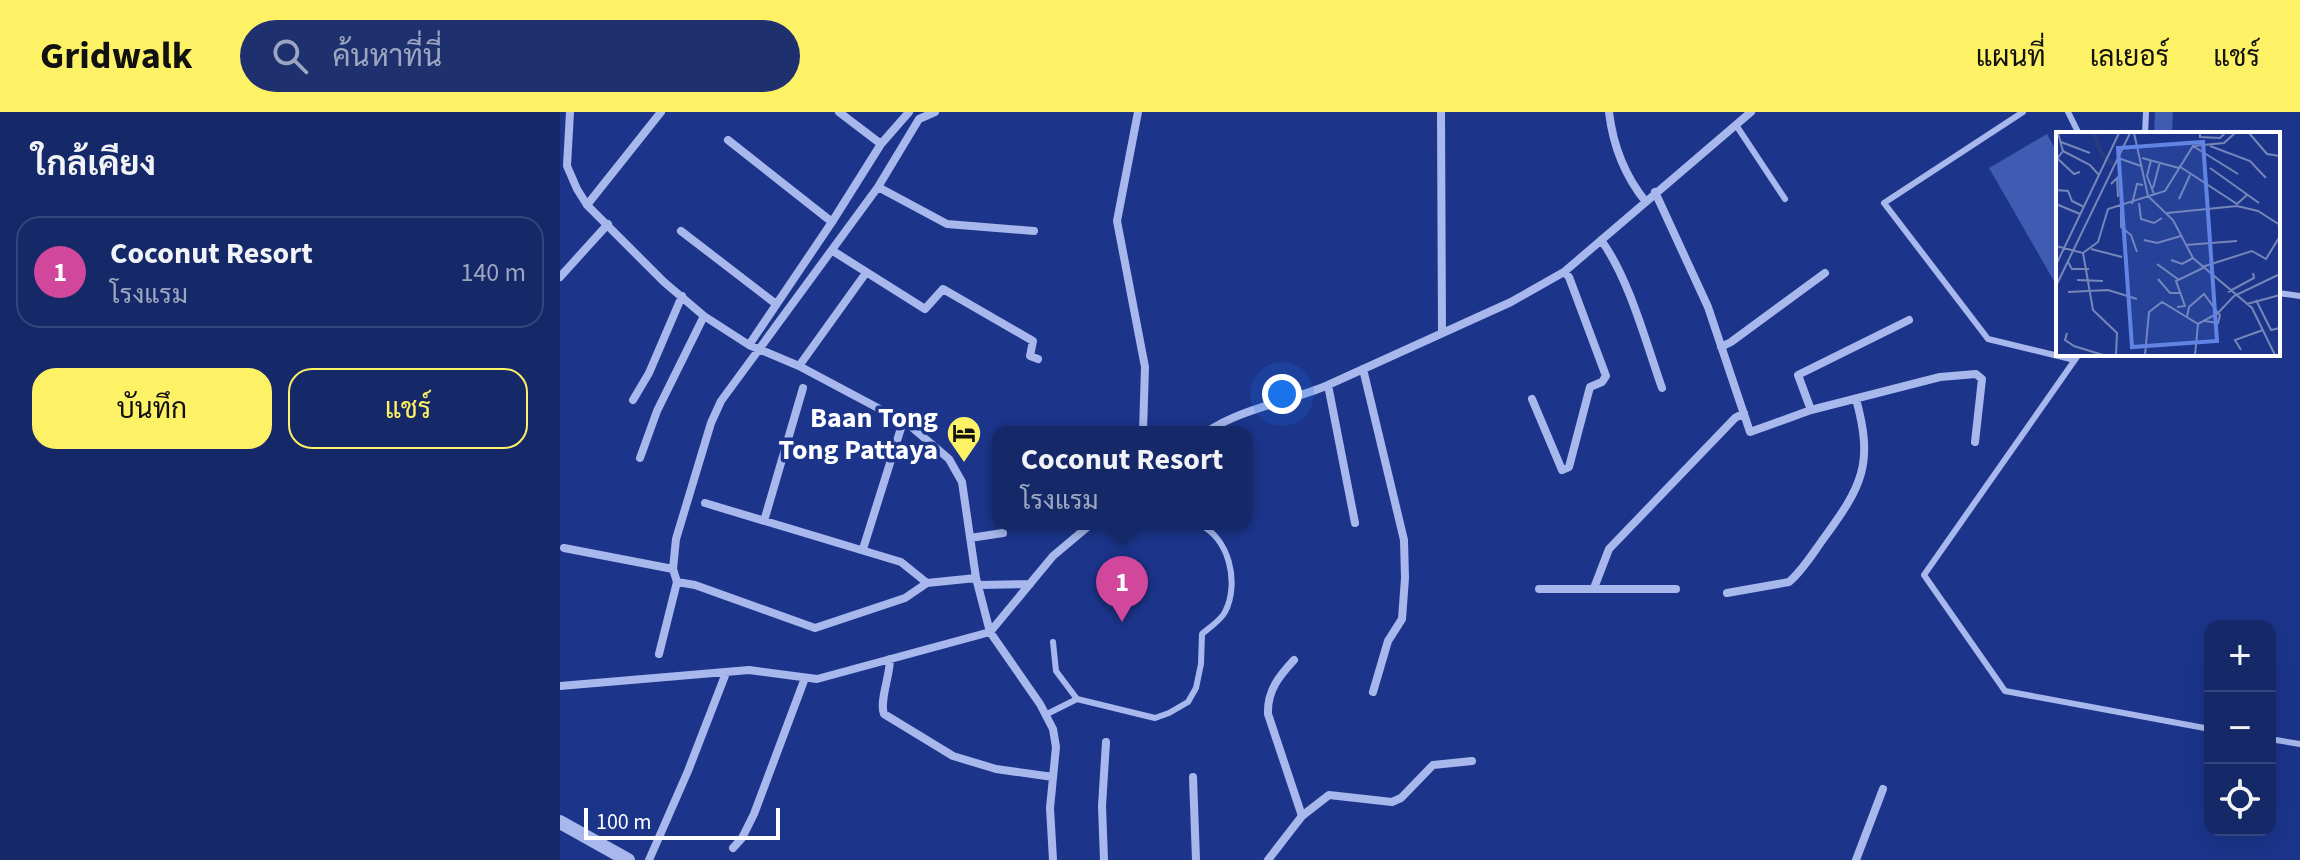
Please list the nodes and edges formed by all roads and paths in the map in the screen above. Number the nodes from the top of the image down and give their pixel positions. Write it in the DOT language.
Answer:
graph roads {
  1 [pos="570,112"];
  2 [pos="661,112"];
  3 [pos="839,112"];
  4 [pos="909,112"];
  5 [pos="935,112"];
  6 [pos="1138,112"];
  7 [pos="1441,112"];
  8 [pos="1609,112"];
  9 [pos="1751,112"];
  10 [pos="2023,112"];
  11 [pos="2068,112"];
  12 [pos="2146,112"];
  13 [pos="1736,125"];
  14 [pos="2078,132"];
  15 [pos="2145,132"];
  16 [pos="728,140"];
  17 [pos="881,144"];
  18 [pos="878,187"];
  19 [pos="1655,192"];
  20 [pos="1785,199"];
  21 [pos="1646,202"];
  22 [pos="587,205"];
  23 [pos="832,222"];
  24 [pos="608,224"];
  25 [pos="681,231"];
  26 [pos="1034,231"];
  27 [pos="1601,240"];
  28 [pos="833,251"];
  29 [pos="1564,272"];
  30 [pos="1825,273"];
  31 [pos="560,277"];
  32 [pos="863,277"];
  33 [pos="2280,293"];
  34 [pos="682,296"];
  35 [pos="2300,296"];
  36 [pos="776,304"];
  37 [pos="704,316"];
  38 [pos="1909,320"];
  39 [pos="1442,333"];
  40 [pos="749,345"];
  41 [pos="1721,347"];
  42 [pos="761,349"];
  43 [pos="2056,353"];
  44 [pos="2077,357"];
  45 [pos="1038,359"];
  46 [pos="799,366"];
  47 [pos="1363,369"];
  48 [pos="1328,385"];
  49 [pos="803,388"];
  50 [pos="1662,388"];
  51 [pos="1532,399"];
  52 [pos="1856,399"];
  53 [pos="633,400"];
  54 [pos="1811,410"];
  55 [pos="1744,413"];
  56 [pos="1143,426"];
  57 [pos="1216,426"];
  58 [pos="901,428"];
  59 [pos="1975,442"];
  60 [pos="640,458"];
  61 [pos="705,503"];
  62 [pos="764,521"];
  63 [pos="1355,523"];
  64 [pos="1084,530"];
  65 [pos="1211,530"];
  66 [pos="1003,533"];
  67 [pos="970,538"];
  68 [pos="564,548"];
  69 [pos="863,549"];
  70 [pos="673,569"];
  71 [pos="677,582"];
  72 [pos="977,582"];
  73 [pos="927,583"];
  74 [pos="1030,584"];
  75 [pos="1594,588"];
  76 [pos="1539,589"];
  77 [pos="1676,589"];
  78 [pos="1727,593"];
  79 [pos="990,632"];
  80 [pos="1053,642"];
  81 [pos="659,654"];
  82 [pos="890,659"];
  83 [pos="1294,660"];
  84 [pos="726,673"];
  85 [pos="805,678"];
  86 [pos="560,686"];
  87 [pos="1373,692"];
  88 [pos="1077,699"];
  89 [pos="1045,715"];
  90 [pos="2204,728"];
  91 [pos="2276,740"];
  92 [pos="1106,742"];
  93 [pos="2300,744"];
  94 [pos="1472,761"];
  95 [pos="1053,777"];
  96 [pos="1193,777"];
  97 [pos="1883,789"];
  98 [pos="1302,816"];
  99 [pos="560,822"];
  100 [pos="733,848"];
  101 [pos="628,860"];
  102 [pos="649,860"];
  103 [pos="1053,860"];
  104 [pos="1104,860"];
  105 [pos="1196,860"];
  106 [pos="1268,860"];
  107 [pos="1856,860"];
  1 -- 22 [label="street"];
  2 -- 22 [label="street"];
  3 -- 17 [label="street"];
  4 -- 17 [label="street"];
  5 -- 18 [label="street"];
  6 -- 56 [label="street"];
  7 -- 39 [label="street"];
  8 -- 21 [label="street"];
  9 -- 13 [label="street"];
  10 -- 43 [label="lane"];
  11 -- 14 [label="lane"];
  12 -- 15 [label="lane"];
  13 -- 19 [label="street"];
  13 -- 20 [label="lane"];
  16 -- 23 [label="street"];
  17 -- 23 [label="street"];
  18 -- 26 [label="street"];
  18 -- 28 [label="street"];
  19 -- 21 [label="street"];
  19 -- 41 [label="street"];
  21 -- 27 [label="street"];
  22 -- 24 [label="street"];
  23 -- 36 [label="street"];
  24 -- 31 [label="street"];
  24 -- 34 [label="street"];
  25 -- 36 [label="street"];
  27 -- 29 [label="street"];
  27 -- 50 [label="street"];
  28 -- 42 [label="street"];
  28 -- 45 [label="street"];
  29 -- 39 [label="street"];
  29 -- 51 [label="street"];
  30 -- 41 [label="street"];
  32 -- 46 [label="street"];
  33 -- 35 [label="lane"];
  34 -- 37 [label="street"];
  34 -- 53 [label="street"];
  36 -- 40 [label="street"];
  37 -- 40 [label="street"];
  37 -- 60 [label="street"];
  38 -- 54 [label="street"];
  39 -- 47 [label="street"];
  40 -- 42 [label="street"];
  41 -- 55 [label="street"];
  42 -- 46 [label="street"];
  42 -- 70 [label="street"];
  44 -- 90 [label="lane"];
  46 -- 67 [label="street"];
  47 -- 48 [label="street"];
  47 -- 87 [label="street"];
  48 -- 57 [label="street"];
  48 -- 63 [label="street"];
  49 -- 62 [label="street"];
  52 -- 54 [label="street"];
  52 -- 59 [label="street"];
  52 -- 78 [label="street"];
  54 -- 55 [label="street"];
  55 -- 75 [label="street"];
  58 -- 69 [label="street"];
  61 -- 62 [label="street"];
  62 -- 69 [label="street"];
  64 -- 74 [label="street"];
  65 -- 88 [label="lane"];
  66 -- 67 [label="street"];
  67 -- 72 [label="street"];
  68 -- 70 [label="street"];
  69 -- 73 [label="street"];
  70 -- 71 [label="street"];
  71 -- 73 [label="street"];
  71 -- 81 [label="street"];
  72 -- 73 [label="street"];
  72 -- 74 [label="street"];
  72 -- 79 [label="street"];
  74 -- 79 [label="street"];
  75 -- 76 [label="street"];
  75 -- 77 [label="street"];
  79 -- 82 [label="street"];
  79 -- 89 [label="street"];
  80 -- 88 [label="lane"];
  82 -- 85 [label="street"];
  82 -- 95 [label="street"];
  83 -- 98 [label="street"];
  84 -- 85 [label="street"];
  84 -- 86 [label="street"];
  84 -- 102 [label="street"];
  85 -- 100 [label="street"];
  88 -- 89 [label="lane"];
  89 -- 95 [label="street"];
  91 -- 93 [label="lane"];
  92 -- 104 [label="street"];
  94 -- 98 [label="street"];
  95 -- 103 [label="street"];
  96 -- 105 [label="street"];
  97 -- 107 [label="street"];
  98 -- 106 [label="street"];
  99 -- 101 [label="street"];
}
